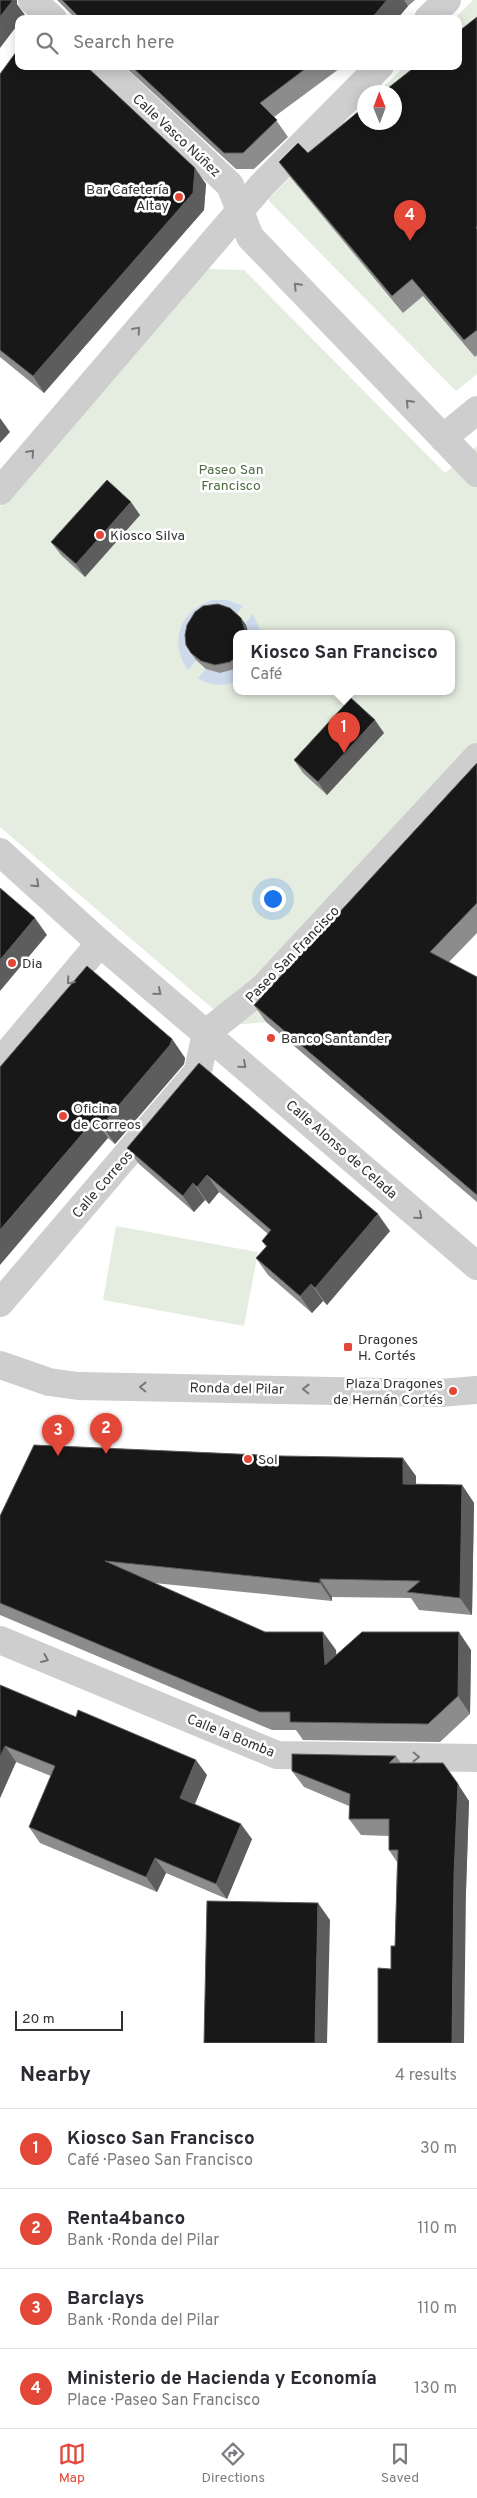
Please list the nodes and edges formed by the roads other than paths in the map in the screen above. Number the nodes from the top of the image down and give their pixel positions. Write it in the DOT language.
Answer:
graph roads {
  1 [pos="447,0"];
  2 [pos="432,15"];
  3 [pos="107,70"];
  4 [pos="376,70"];
  5 [pos="240,211"];
  6 [pos="477,410"];
  7 [pos="443,438"];
  8 [pos="477,472"];
  9 [pos="0,491"];
  10 [pos="477,757"];
  11 [pos="0,852"];
  12 [pos="100,943"];
  13 [pos="206,1033"];
  14 [pos="0,1062"];
  15 [pos="477,1266"];
  16 [pos="0,1303"];
  17 [pos="0,1365"];
  18 [pos="477,1390"];
  19 [pos="0,1640"];
  20 [pos="477,1758"];
  1 -- 2 [label="street"];
  3 -- 5 [label="street, Calle Vasco Núñez"];
  4 -- 5 [label="street"];
  7 -- 5 [label="street, one-way"];
  9 -- 5 [label="street, one-way"];
  6 -- 7 [label="street"];
  7 -- 8 [label="street"];
  10 -- 13 [label="street, Paseo San Francisco"];
  11 -- 12 [label="street, one-way"];
  12 -- 13 [label="street, one-way"];
  12 -- 14 [label="street, one-way"];
  13 -- 15 [label="street, Calle Alonso de Celada, one-way"];
  13 -- 16 [label="street, Calle Correos"];
  18 -- 17 [label="street, Ronda del Pilar, one-way"];
  19 -- 20 [label="street, Calle la Bomba, one-way"];
}
